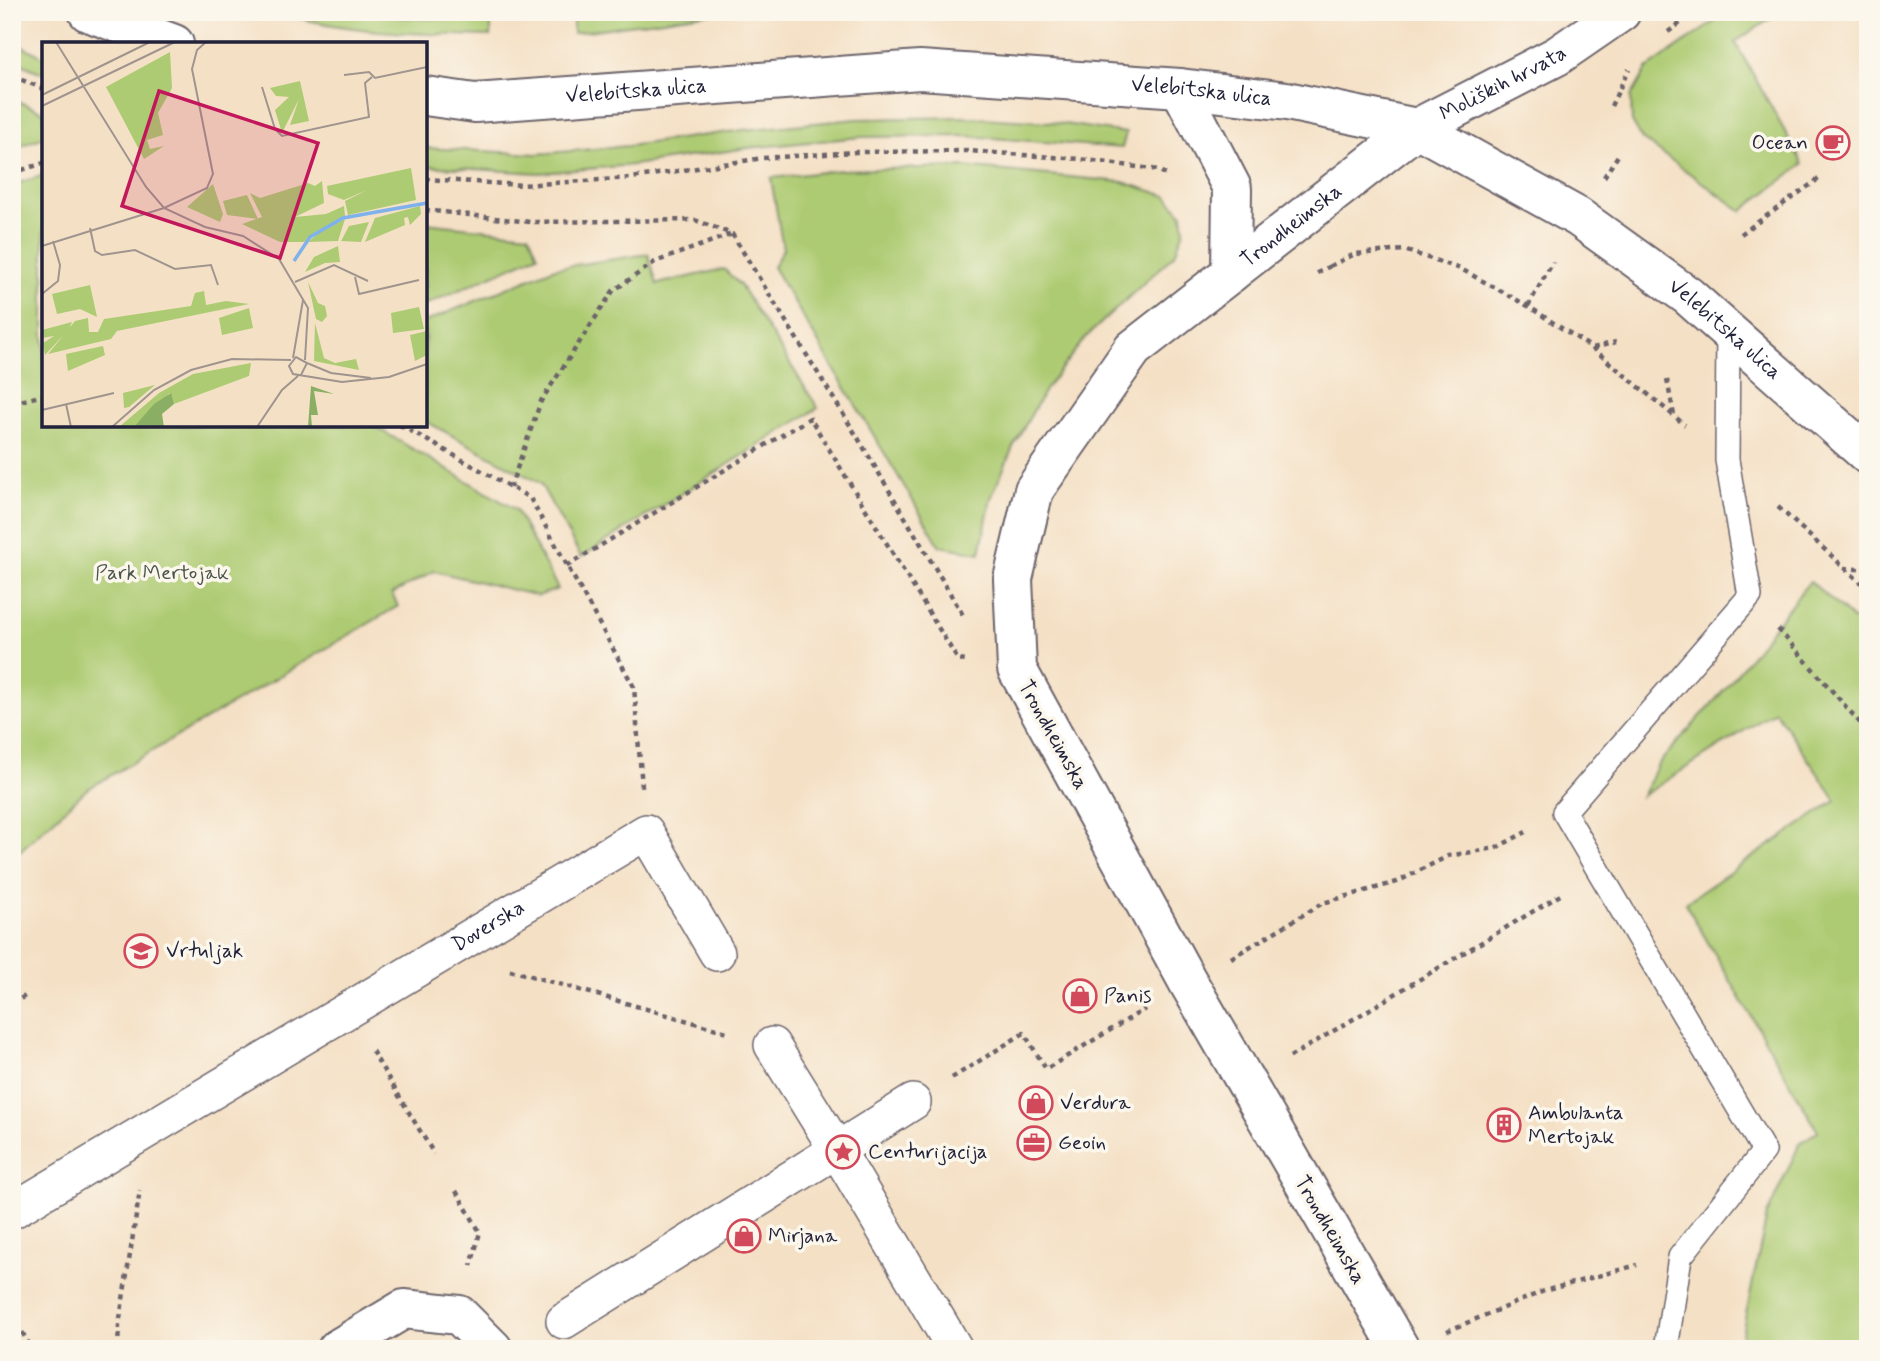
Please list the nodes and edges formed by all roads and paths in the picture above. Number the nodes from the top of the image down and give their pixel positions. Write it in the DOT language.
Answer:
graph roads {
  1 [pos="88,12"];
  2 [pos="1621,12"];
  3 [pos="169,42"];
  4 [pos="12,76"];
  5 [pos="42,88"];
  6 [pos="1180,89"];
  7 [pos="427,96"];
  8 [pos="1417,128"];
  9 [pos="42,164"];
  10 [pos="12,173"];
  11 [pos="1169,176"];
  12 [pos="1820,178"];
  13 [pos="427,179"];
  14 [pos="427,210"];
  15 [pos="1299,220"];
  16 [pos="732,234"];
  17 [pos="1741,234"];
  18 [pos="1332,265"];
  19 [pos="1231,272"];
  20 [pos="1308,278"];
  21 [pos="1728,331"];
  22 [pos="1616,342"];
  23 [pos="1592,348"];
  24 [pos="1667,380"];
  25 [pos="42,395"];
  26 [pos="12,402"];
  27 [pos="1674,415"];
  28 [pos="403,427"];
  29 [pos="1868,455"];
  30 [pos="1727,460"];
  31 [pos="510,488"];
  32 [pos="567,566"];
  33 [pos="1844,568"];
  34 [pos="1868,570"];
  35 [pos="1868,589"];
  36 [pos="1750,596"];
  37 [pos="958,660"];
  38 [pos="1017,669"];
  39 [pos="1868,732"];
  40 [pos="1564,812"];
  41 [pos="646,832"];
  42 [pos="1598,871"];
  43 [pos="445,951"];
  44 [pos="717,953"];
  45 [pos="1188,982"];
  46 [pos="25,996"];
  47 [pos="12,1004"];
  48 [pos="349,1011"];
  49 [pos="772,1045"];
  50 [pos="1247,1084"];
  51 [pos="913,1102"];
  52 [pos="149,1130"];
  53 [pos="838,1150"];
  54 [pos="434,1154"];
  55 [pos="456,1191"];
  56 [pos="12,1211"];
  57 [pos="1680,1257"];
  58 [pos="12,1315"];
  59 [pos="459,1315"];
  60 [pos="564,1321"];
  61 [pos="1443,1333"];
  62 [pos="32,1349"];
  63 [pos="118,1349"];
  64 [pos="337,1349"];
  65 [pos="492,1349"];
  66 [pos="955,1349"];
  67 [pos="1400,1349"];
  68 [pos="1666,1349"];
  1 -- 3 [label="street"];
  2 -- 8 [label="street, Moliških hrvata"];
  4 -- 5 [label="path"];
  6 -- 7 [label="street, Velebitska ulica"];
  6 -- 8 [label="street, Velebitska ulica"];
  6 -- 19 [label="street"];
  8 -- 15 [label="street, Trondheimska"];
  8 -- 21 [label="street, Velebitska ulica"];
  9 -- 10 [label="path"];
  11 -- 13 [label="path"];
  12 -- 17 [label="path"];
  14 -- 16 [label="path"];
  15 -- 18 [label="path"];
  15 -- 19 [label="street, Trondheimska"];
  16 -- 31 [label="path"];
  16 -- 38 [label="path"];
  18 -- 20 [label="path"];
  18 -- 23 [label="path"];
  19 -- 38 [label="street, Trondheimska"];
  21 -- 29 [label="street, Velebitska ulica"];
  21 -- 30 [label="lane"];
  22 -- 23 [label="path"];
  23 -- 27 [label="path"];
  24 -- 27 [label="path"];
  25 -- 26 [label="path"];
  27 -- 30 [label="path"];
  28 -- 31 [label="path"];
  30 -- 33 [label="path"];
  30 -- 36 [label="lane"];
  31 -- 32 [label="path"];
  32 -- 37 [label="path"];
  32 -- 41 [label="path"];
  33 -- 34 [label="path"];
  33 -- 35 [label="path"];
  36 -- 39 [label="path"];
  36 -- 40 [label="lane"];
  38 -- 45 [label="street, Trondheimska"];
  40 -- 42 [label="lane"];
  40 -- 45 [label="path"];
  41 -- 43 [label="street, Doverska"];
  41 -- 44 [label="street"];
  42 -- 50 [label="path"];
  42 -- 57 [label="lane"];
  43 -- 48 [label="street, Doverska"];
  43 -- 49 [label="path"];
  45 -- 50 [label="street, Trondheimska"];
  45 -- 51 [label="path"];
  46 -- 47 [label="path"];
  48 -- 52 [label="street, Doverska"];
  48 -- 54 [label="path"];
  49 -- 53 [label="street"];
  50 -- 67 [label="street, Trondheimska"];
  51 -- 53 [label="street"];
  52 -- 56 [label="street, Doverska"];
  52 -- 63 [label="path"];
  53 -- 60 [label="street"];
  53 -- 66 [label="street"];
  55 -- 59 [label="path"];
  57 -- 61 [label="path"];
  57 -- 68 [label="lane"];
  58 -- 62 [label="path"];
  59 -- 64 [label="street"];
  59 -- 65 [label="street"];
}
